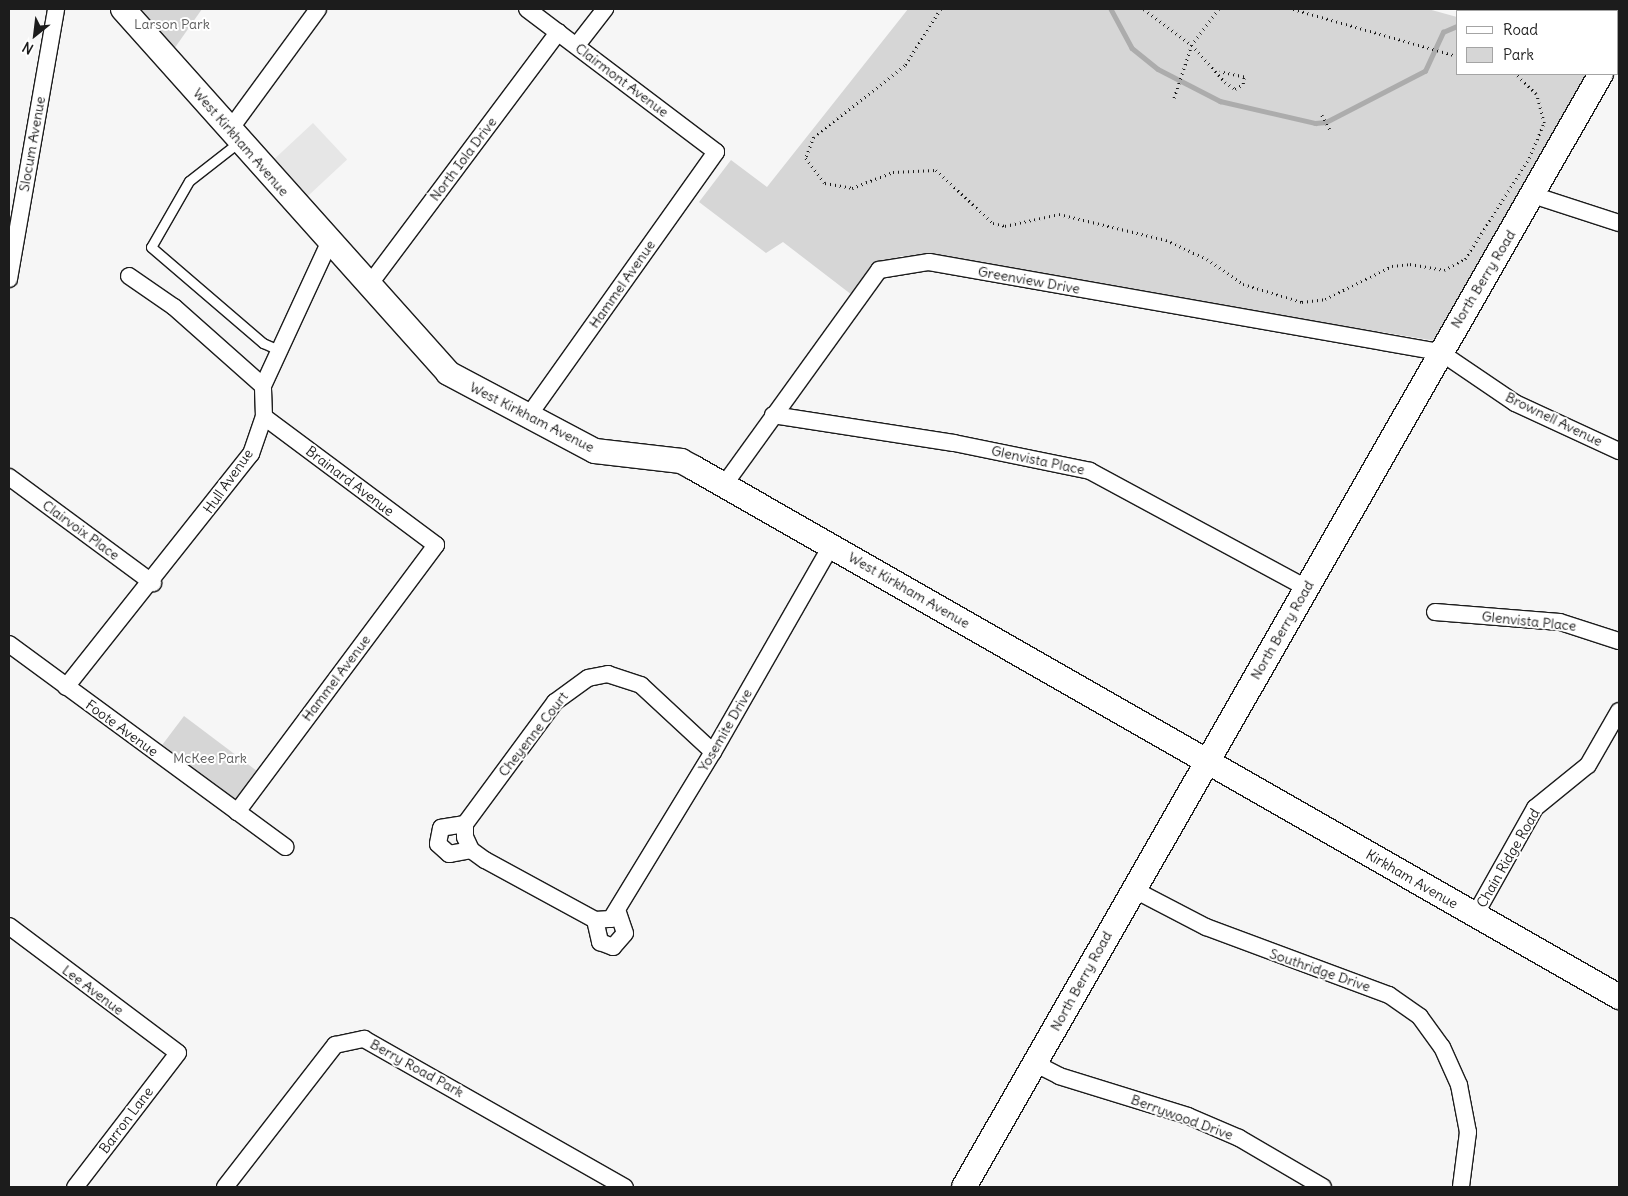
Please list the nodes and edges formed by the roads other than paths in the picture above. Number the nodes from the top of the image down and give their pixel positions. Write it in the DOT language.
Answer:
graph roads {
  1 [pos="56,9"];
  2 [pos="123,9"];
  3 [pos="318,9"];
  4 [pos="527,9"];
  5 [pos="605,9"];
  6 [pos="558,32"];
  7 [pos="577,45"];
  8 [pos="1600,75"];
  9 [pos="236,134"];
  10 [pos="716,152"];
  11 [pos="1532,195"];
  12 [pos="1619,223"];
  13 [pos="329,243"];
  14 [pos="129,276"];
  15 [pos="9,279"];
  16 [pos="369,285"];
  17 [pos="281,351"];
  18 [pos="1440,352"];
  19 [pos="264,386"];
  20 [pos="773,416"];
  21 [pos="264,417"];
  22 [pos="528,417"];
  23 [pos="1619,451"];
  24 [pos="9,477"];
  25 [pos="724,485"];
  26 [pos="436,545"];
  27 [pos="831,546"];
  28 [pos="153,583"];
  29 [pos="1306,588"];
  30 [pos="1435,612"];
  31 [pos="1619,641"];
  32 [pos="9,644"];
  33 [pos="66,687"];
  34 [pos="1619,711"];
  35 [pos="713,752"];
  36 [pos="1206,760"];
  37 [pos="237,812"];
  38 [pos="465,824"];
  39 [pos="285,847"];
  40 [pos="471,850"];
  41 [pos="1133,889"];
  42 [pos="1475,915"];
  43 [pos="9,926"];
  44 [pos="1619,997"];
  45 [pos="178,1053"];
  46 [pos="1034,1063"];
  47 [pos="75,1187"];
  48 [pos="225,1187"];
  49 [pos="625,1187"];
  50 [pos="964,1187"];
  51 [pos="1323,1187"];
  52 [pos="1461,1187"];
  1 -- 15 [label="street, Slocum Avenue"];
  2 -- 9 [label="street, West Kirkham Avenue"];
  3 -- 9 [label="street"];
  4 -- 6 [label="street, Clairmont Avenue"];
  5 -- 7 [label="street"];
  6 -- 7 [label="street, Clairmont Avenue"];
  6 -- 16 [label="street, North Iola Drive"];
  7 -- 10 [label="street, Clairmont Avenue"];
  8 -- 11 [label="street, North Berry Road"];
  9 -- 13 [label="street, West Kirkham Avenue"];
  9 -- 17 [label="lane"];
  10 -- 22 [label="street, Hammel Avenue"];
  11 -- 12 [label="street"];
  11 -- 18 [label="street, North Berry Road"];
  13 -- 16 [label="street, West Kirkham Avenue"];
  13 -- 17 [label="street, Hull Avenue"];
  14 -- 19 [label="street"];
  16 -- 22 [label="street, West Kirkham Avenue"];
  17 -- 19 [label="street, Hull Avenue"];
  18 -- 20 [label="street, Greenview Drive"];
  18 -- 23 [label="street, Brownell Avenue"];
  18 -- 29 [label="street, North Berry Road"];
  19 -- 21 [label="street, Hull Avenue"];
  20 -- 25 [label="street, Greenview Drive"];
  20 -- 29 [label="street, Glenvista Place"];
  21 -- 26 [label="street, Brainard Avenue"];
  21 -- 28 [label="street, Hull Avenue"];
  22 -- 25 [label="street, West Kirkham Avenue"];
  24 -- 28 [label="street, Clairvoix Place"];
  25 -- 27 [label="street, West Kirkham Avenue"];
  26 -- 37 [label="street, Hammel Avenue"];
  27 -- 35 [label="street, Yosemite Drive"];
  27 -- 36 [label="street, West Kirkham Avenue"];
  28 -- 33 [label="street, Hull Avenue"];
  29 -- 36 [label="street, North Berry Road"];
  30 -- 31 [label="street, Glenvista Place"];
  32 -- 33 [label="street, Foote Avenue"];
  33 -- 37 [label="street, Foote Avenue"];
  34 -- 42 [label="street, Chain Ridge Road"];
  35 -- 38 [label="street, Cheyenne Court"];
  35 -- 40 [label="street, Yosemite Drive"];
  36 -- 41 [label="street, North Berry Road"];
  36 -- 42 [label="street, Kirkham Avenue"];
  37 -- 39 [label="street, Foote Avenue"];
  38 -- 40 [label="street"];
  38 -- 40 [label="street"];
  41 -- 46 [label="street, North Berry Road"];
  41 -- 52 [label="street, Southridge Drive"];
  42 -- 44 [label="street, Kirkham Avenue"];
  43 -- 45 [label="street, Lee Avenue"];
  45 -- 47 [label="street, Barron Lane"];
  46 -- 50 [label="street, North Berry Road"];
  46 -- 51 [label="street, Berrywood Drive"];
  48 -- 49 [label="street, Berry Road Park"];
}
